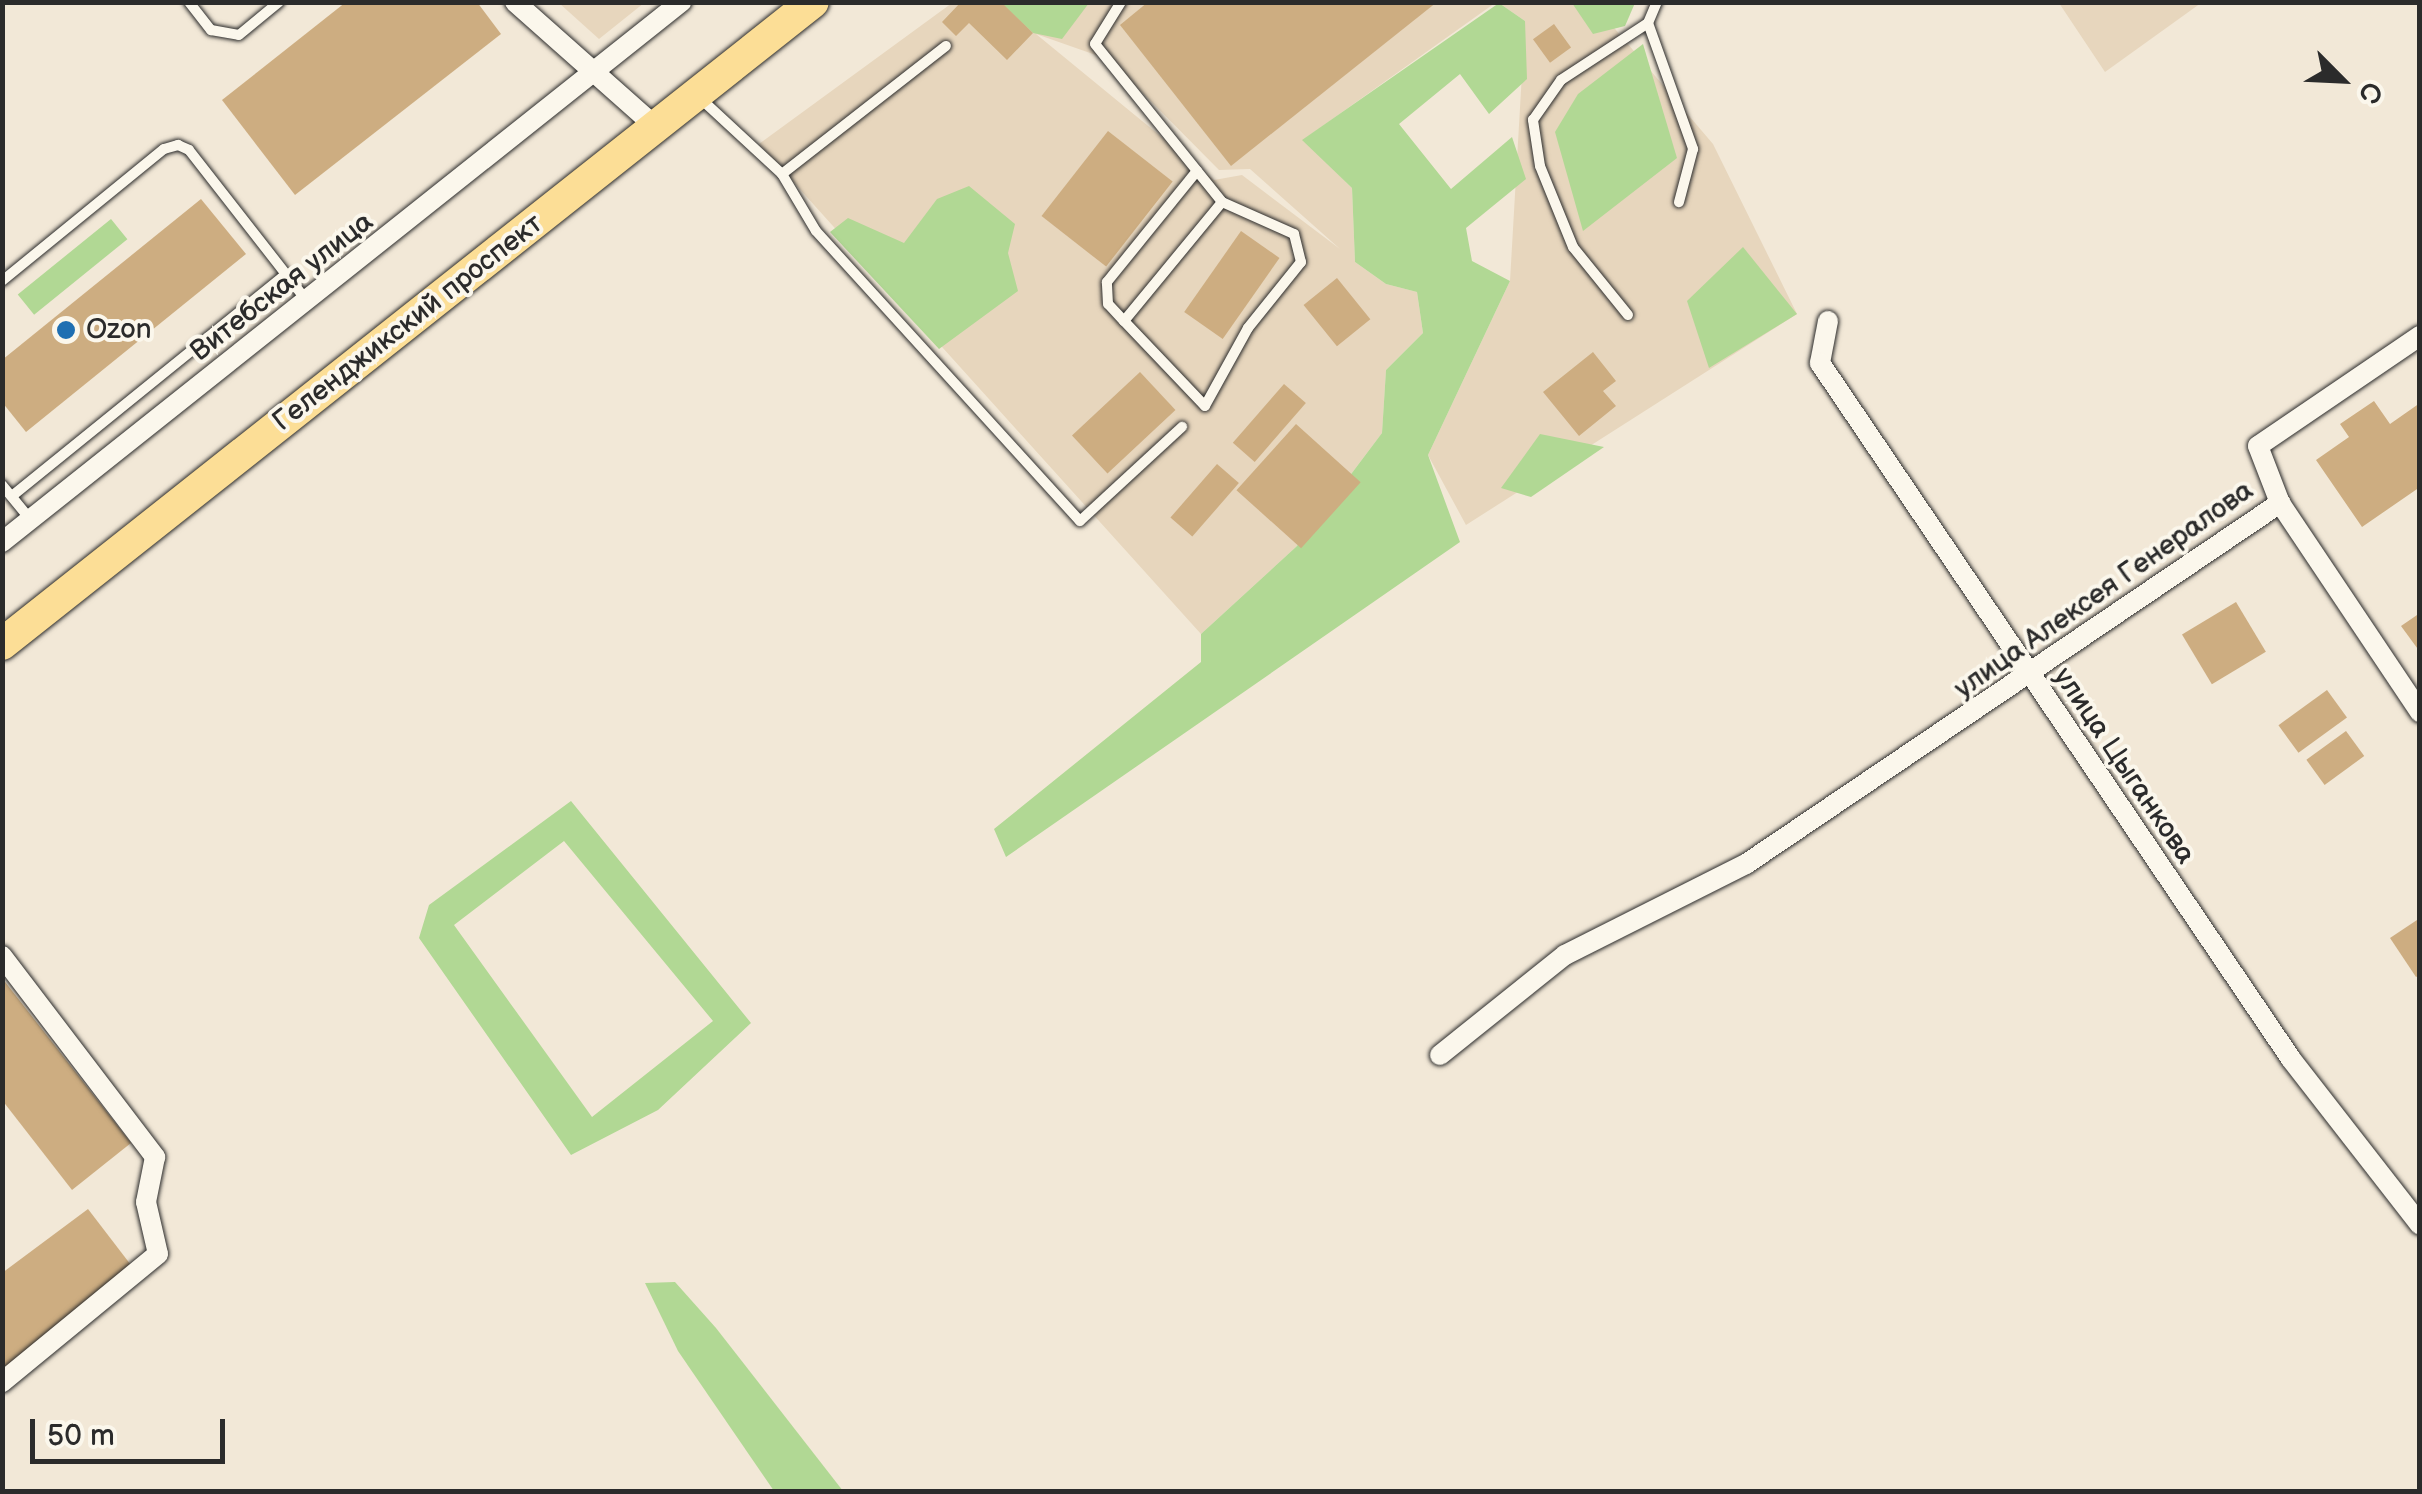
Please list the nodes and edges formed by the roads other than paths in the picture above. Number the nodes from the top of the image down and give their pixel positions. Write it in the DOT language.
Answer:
graph roads {
  1 [pos="189,2"];
  2 [pos="279,2"];
  3 [pos="515,2"];
  4 [pos="681,2"];
  5 [pos="813,2"];
  6 [pos="1121,2"];
  7 [pos="1657,2"];
  8 [pos="1648,23"];
  9 [pos="946,46"];
  10 [pos="592,72"];
  11 [pos="696,95"];
  12 [pos="656,127"];
  13 [pos="1197,171"];
  14 [pos="782,174"];
  15 [pos="1222,202"];
  16 [pos="1679,202"];
  17 [pos="286,274"];
  18 [pos="2,281"];
  19 [pos="308,302"];
  20 [pos="1628,315"];
  21 [pos="1124,321"];
  22 [pos="1828,322"];
  23 [pos="2420,336"];
  24 [pos="1182,427"];
  25 [pos="2,485"];
  26 [pos="12,496"];
  27 [pos="2280,502"];
  28 [pos="31,520"];
  29 [pos="2,542"];
  30 [pos="2,644"];
  31 [pos="2030,678"];
  32 [pos="2420,712"];
  33 [pos="2,956"];
  34 [pos="1440,1055"];
  35 [pos="2420,1225"];
  36 [pos="2,1382"];
  1 -- 2 [label="lane"];
  3 -- 10 [label="street"];
  4 -- 10 [label="street, Витебская улица"];
  5 -- 11 [label="main road, Геленджикский проспект"];
  6 -- 13 [label="lane"];
  7 -- 8 [label="lane"];
  8 -- 16 [label="lane"];
  8 -- 20 [label="lane"];
  9 -- 14 [label="lane"];
  10 -- 12 [label="street"];
  10 -- 19 [label="street, Витебская улица"];
  11 -- 12 [label="main road, Геленджикский проспект"];
  11 -- 14 [label="lane"];
  12 -- 30 [label="main road, Геленджикский проспект"];
  13 -- 15 [label="lane"];
  13 -- 21 [label="lane"];
  14 -- 24 [label="lane"];
  15 -- 21 [label="lane"];
  15 -- 21 [label="lane"];
  17 -- 18 [label="lane"];
  17 -- 19 [label="lane"];
  17 -- 26 [label="lane"];
  19 -- 28 [label="street, Витебская улица"];
  22 -- 31 [label="street, улица Цыганкова"];
  23 -- 27 [label="street, улица Алексея Генералова"];
  25 -- 26 [label="lane"];
  26 -- 28 [label="lane"];
  27 -- 31 [label="street, улица Алексея Генералова"];
  27 -- 32 [label="street"];
  28 -- 29 [label="street, Витебская улица"];
  31 -- 34 [label="street, улица Алексея Генералова"];
  31 -- 35 [label="street, улица Цыганкова"];
  33 -- 36 [label="street"];
}
